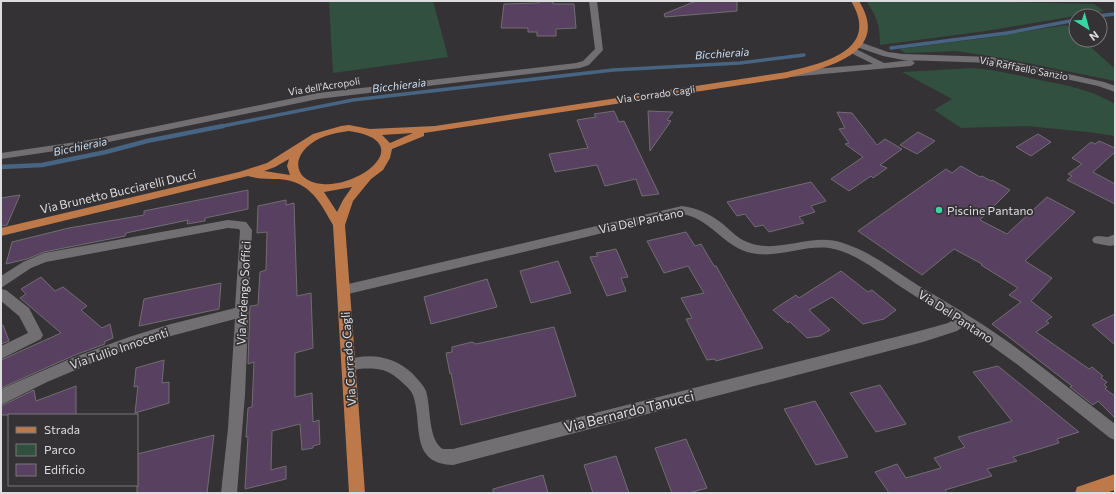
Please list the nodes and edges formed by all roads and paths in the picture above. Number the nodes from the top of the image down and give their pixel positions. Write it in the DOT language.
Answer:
graph roads {
  1 [pos="593,1"];
  2 [pos="855,1"];
  3 [pos="855,47"];
  4 [pos="932,59"];
  5 [pos="884,66"];
  6 [pos="787,75"];
  7 [pos="1115,89"];
  8 [pos="435,128"];
  9 [pos="372,132"];
  10 [pos="302,146"];
  11 [pos="386,148"];
  12 [pos="1,156"];
  13 [pos="241,175"];
  14 [pos="366,179"];
  15 [pos="303,182"];
  16 [pos="314,187"];
  17 [pos="339,225"];
  18 [pos="1,232"];
  19 [pos="1115,238"];
  20 [pos="1098,240"];
  21 [pos="1,284"];
  22 [pos="344,290"];
  23 [pos="1,294"];
  24 [pos="242,312"];
  25 [pos="963,320"];
  26 [pos="1,352"];
  27 [pos="349,366"];
  28 [pos="1,398"];
  29 [pos="1115,433"];
  30 [pos="1115,482"];
  31 [pos="229,493"];
  32 [pos="357,493"];
  33 [pos="1083,493"];
  1 -- 12 [label="street, Via dell'Acropoli"];
  2 -- 3 [label="main road, Via Corrado Cagli"];
  3 -- 4 [label="street"];
  3 -- 5 [label="street"];
  3 -- 6 [label="main road, Via Corrado Cagli"];
  4 -- 5 [label="street"];
  4 -- 7 [label="street, Via Raffaello Sanzio"];
  5 -- 6 [label="street"];
  6 -- 8 [label="main road, Via Corrado Cagli"];
  8 -- 9 [label="main road, Via Corrado Cagli"];
  8 -- 11 [label="main road, Via Corrado Cagli"];
  9 -- 10 [label="main road"];
  9 -- 11 [label="main road"];
  10 -- 13 [label="main road, Via Brunetto Bucciarelli Ducci"];
  10 -- 15 [label="main road"];
  11 -- 14 [label="main road"];
  13 -- 15 [label="main road, Via Brunetto Bucciarelli Ducci"];
  13 -- 18 [label="main road, Via Brunetto Bucciarelli Ducci"];
  14 -- 16 [label="main road"];
  14 -- 17 [label="main road"];
  15 -- 16 [label="main road"];
  16 -- 17 [label="main road"];
  17 -- 22 [label="main road, Via Corrado Cagli"];
  19 -- 20 [label="street"];
  21 -- 24 [label="street, Via Ardengo Soffici"];
  22 -- 25 [label="street, Via Del Pantano"];
  22 -- 27 [label="main road, Via Corrado Cagli"];
  23 -- 26 [label="street"];
  24 -- 28 [label="street, Via Tullio Innocenti"];
  24 -- 31 [label="street, Via Ardengo Soffici"];
  25 -- 27 [label="street, Via Bernardo Tanucci"];
  25 -- 29 [label="street, Via Del Pantano"];
  27 -- 32 [label="main road, Via Corrado Cagli"];
  30 -- 33 [label="main road"];
}
